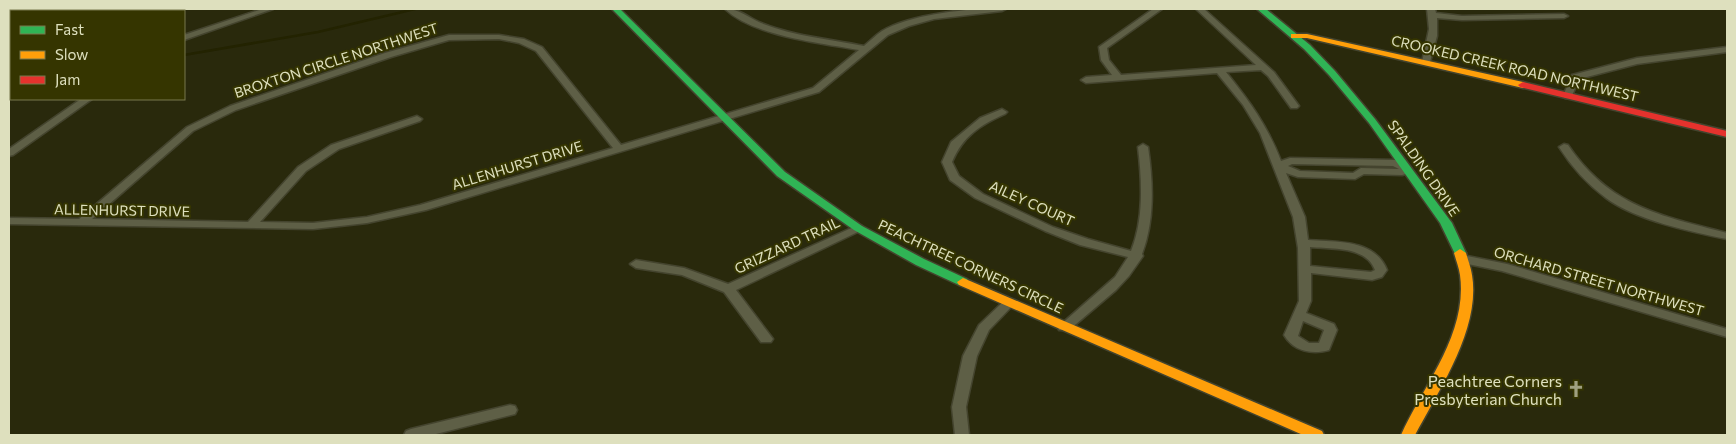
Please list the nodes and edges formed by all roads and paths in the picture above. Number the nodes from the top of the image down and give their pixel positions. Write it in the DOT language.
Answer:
graph roads {
  1 [pos="270,9"];
  2 [pos="616,9"];
  3 [pos="729,9"];
  4 [pos="1002,9"];
  5 [pos="1158,9"];
  6 [pos="1200,9"];
  7 [pos="1262,9"];
  8 [pos="962,11"];
  9 [pos="1432,12"];
  10 [pos="1564,16"];
  11 [pos="1294,36"];
  12 [pos="185,38"];
  13 [pos="1727,46"];
  14 [pos="866,49"];
  15 [pos="1426,62"];
  16 [pos="1262,67"];
  17 [pos="1219,70"];
  18 [pos="1118,77"];
  19 [pos="1086,80"];
  20 [pos="1568,96"];
  21 [pos="86,100"];
  22 [pos="1294,106"];
  23 [pos="1002,112"];
  24 [pos="724,118"];
  25 [pos="417,119"];
  26 [pos="1727,134"];
  27 [pos="1143,147"];
  28 [pos="1564,147"];
  29 [pos="618,148"];
  30 [pos="9,153"];
  31 [pos="1279,166"];
  32 [pos="1406,168"];
  33 [pos="9,221"];
  34 [pos="82,222"];
  35 [pos="251,225"];
  36 [pos="858,228"];
  37 [pos="1727,236"];
  38 [pos="1304,243"];
  39 [pos="1137,256"];
  40 [pos="1462,258"];
  41 [pos="636,264"];
  42 [pos="1305,269"];
  43 [pos="728,290"];
  44 [pos="1009,303"];
  45 [pos="1300,315"];
  46 [pos="1064,327"];
  47 [pos="1727,333"];
  48 [pos="766,339"];
  49 [pos="510,410"];
  50 [pos="411,435"];
  51 [pos="962,435"];
  52 [pos="1317,435"];
  53 [pos="1408,435"];
  1 -- 12 [label="street"];
  2 -- 24 [label="street, PEACHTREE CORNERS CIRCLE"];
  3 -- 14 [label="street"];
  4 -- 8 [label="street, ALLENHURST DRIVE"];
  5 -- 18 [label="street"];
  6 -- 16 [label="street"];
  7 -- 11 [label="street, SPALDING DRIVE"];
  8 -- 14 [label="street, ALLENHURST DRIVE"];
  9 -- 10 [label="street"];
  9 -- 15 [label="street"];
  11 -- 15 [label="street, CROOKED CREEK ROAD NORTHWEST"];
  11 -- 32 [label="street, SPALDING DRIVE"];
  13 -- 20 [label="street"];
  14 -- 24 [label="street, ALLENHURST DRIVE"];
  15 -- 20 [label="street, CROOKED CREEK ROAD NORTHWEST"];
  16 -- 17 [label="street"];
  16 -- 22 [label="street"];
  17 -- 18 [label="street"];
  17 -- 31 [label="street"];
  18 -- 19 [label="street"];
  20 -- 26 [label="street, CROOKED CREEK ROAD NORTHWEST"];
  21 -- 30 [label="street"];
  23 -- 39 [label="street, AILEY COURT"];
  24 -- 29 [label="street, ALLENHURST DRIVE"];
  24 -- 36 [label="street, PEACHTREE CORNERS CIRCLE"];
  25 -- 35 [label="street"];
  27 -- 39 [label="street"];
  28 -- 37 [label="street"];
  29 -- 34 [label="street, BROXTON CIRCLE NORTHWEST"];
  29 -- 35 [label="street, ALLENHURST DRIVE"];
  31 -- 32 [label="street"];
  31 -- 38 [label="street"];
  32 -- 40 [label="street, SPALDING DRIVE"];
  33 -- 34 [label="street, ALLENHURST DRIVE"];
  34 -- 35 [label="street, ALLENHURST DRIVE"];
  36 -- 43 [label="street, GRIZZARD TRAIL"];
  36 -- 44 [label="street, PEACHTREE CORNERS CIRCLE"];
  38 -- 42 [label="street"];
  38 -- 42 [label="street"];
  39 -- 46 [label="street"];
  40 -- 47 [label="street, ORCHARD STREET NORTHWEST"];
  40 -- 53 [label="street, SPALDING DRIVE"];
  41 -- 43 [label="street"];
  42 -- 45 [label="street"];
  43 -- 48 [label="street"];
  44 -- 46 [label="street, PEACHTREE CORNERS CIRCLE"];
  44 -- 51 [label="street"];
  46 -- 52 [label="street, PEACHTREE CORNERS CIRCLE"];
  49 -- 50 [label="street"];
}
